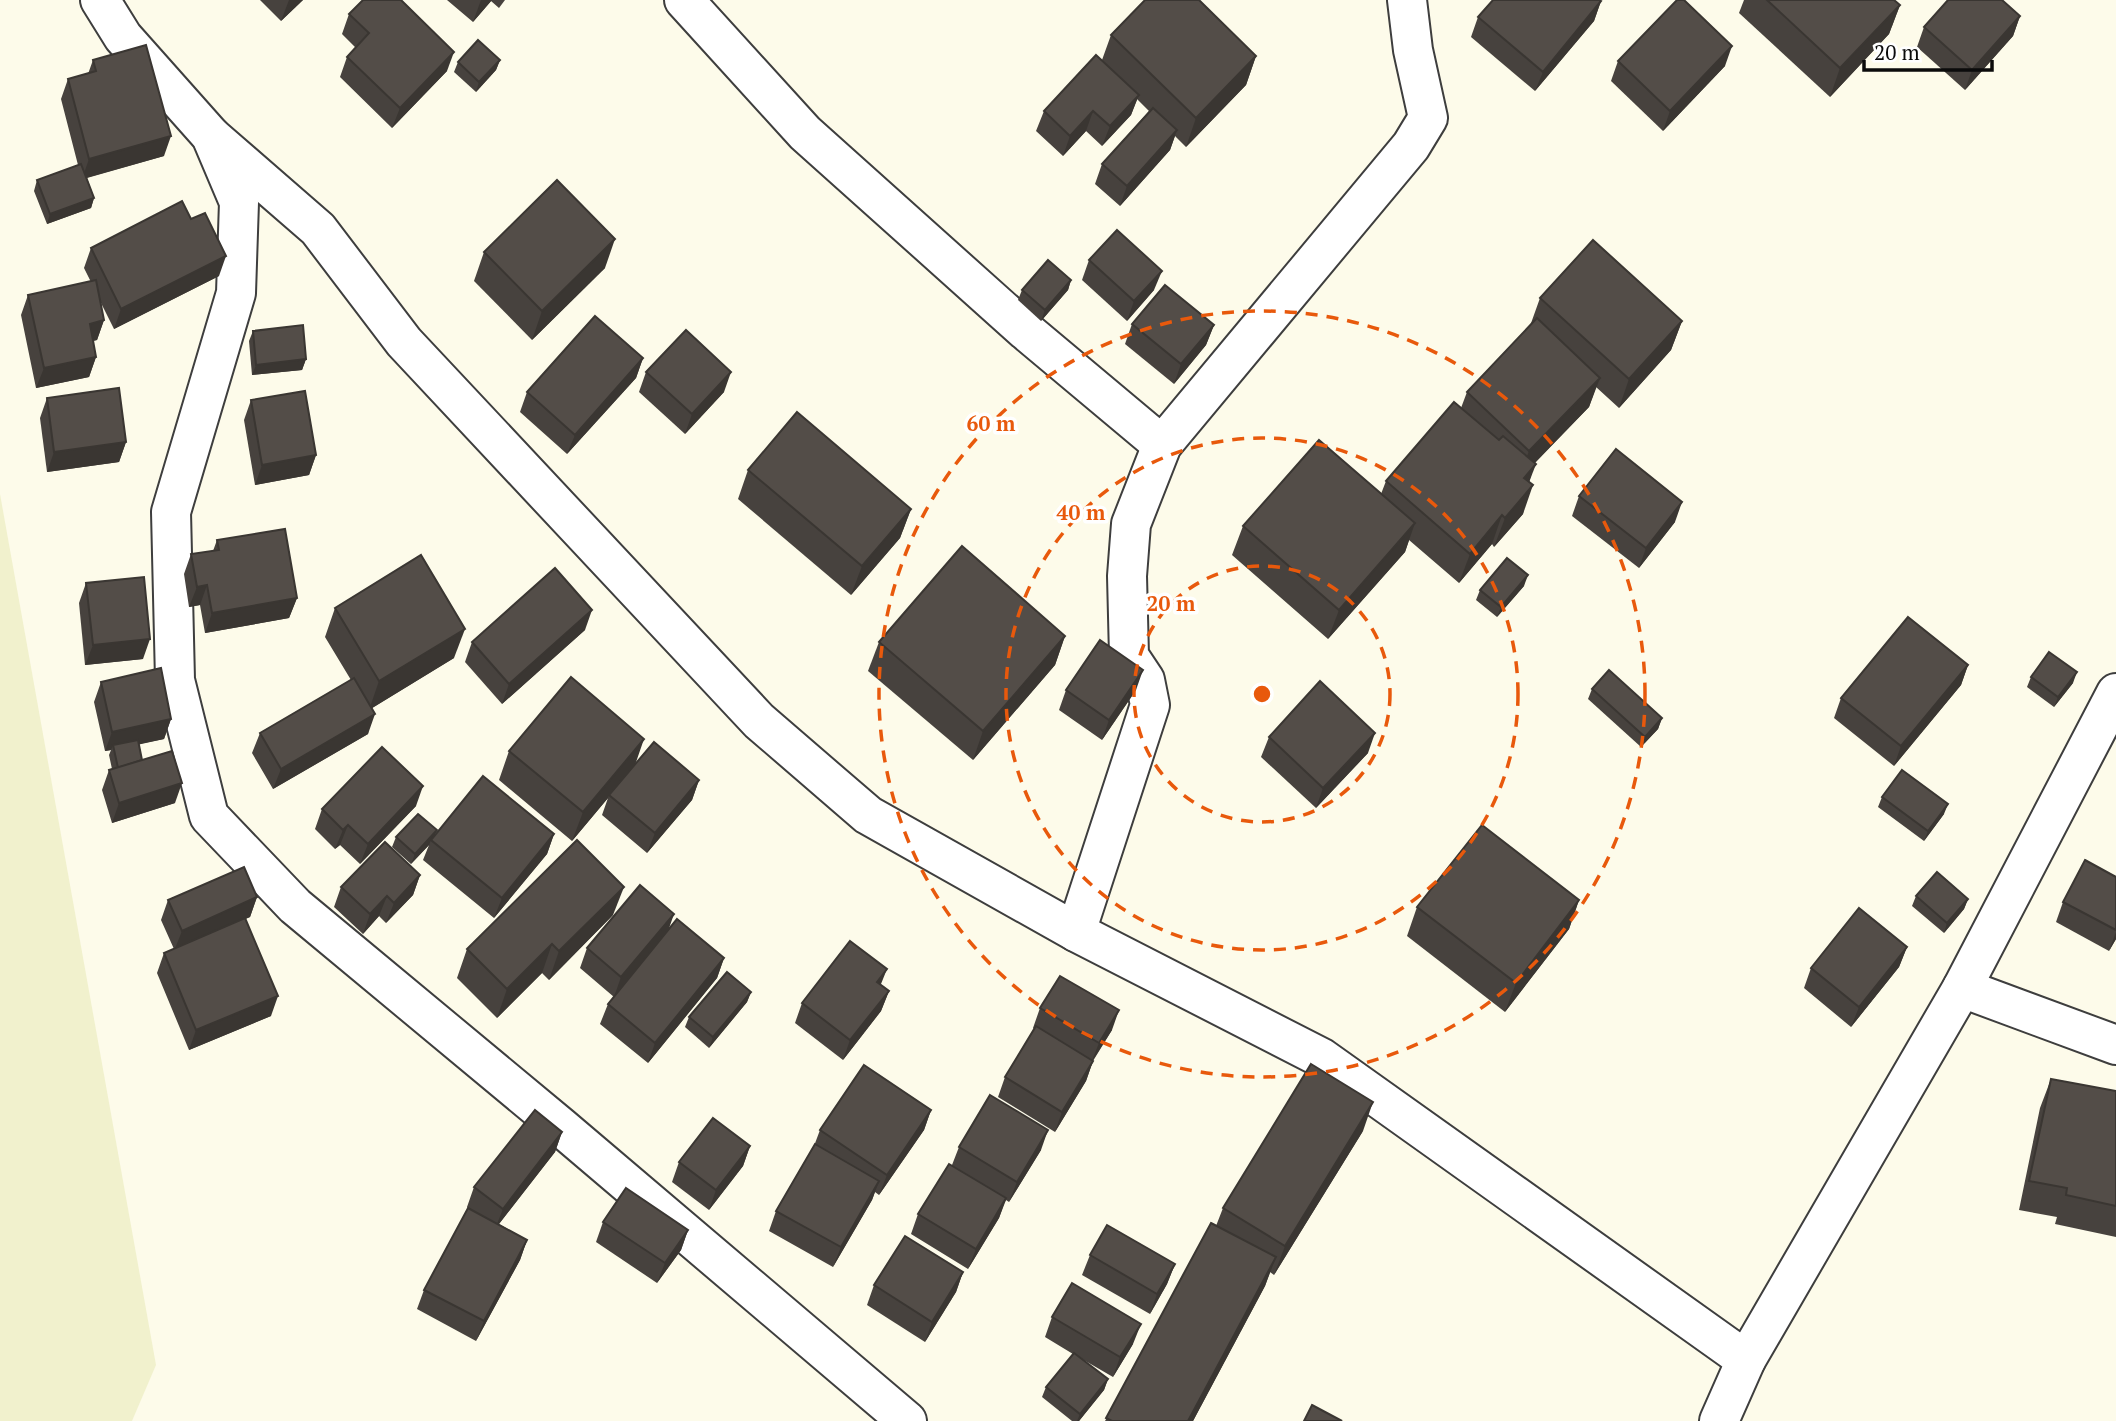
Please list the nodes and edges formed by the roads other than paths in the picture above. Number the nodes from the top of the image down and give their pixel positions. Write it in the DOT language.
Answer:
graph roads {
  1 [pos="100,0"];
  2 [pos="684,0"];
  3 [pos="1407,0"];
  4 [pos="211,136"];
  5 [pos="1162,445"];
  6 [pos="2116,693"];
  7 [pos="1076,932"];
  8 [pos="1962,988"];
  9 [pos="2116,1045"];
  10 [pos="1746,1360"];
  11 [pos="907,1421"];
  12 [pos="1719,1421"];
  1 -- 4 [label="street"];
  2 -- 5 [label="street"];
  3 -- 5 [label="street"];
  4 -- 7 [label="street"];
  4 -- 11 [label="street"];
  5 -- 7 [label="street"];
  6 -- 8 [label="street"];
  7 -- 10 [label="street"];
  8 -- 9 [label="street"];
  8 -- 10 [label="street"];
  10 -- 12 [label="street"];
}
